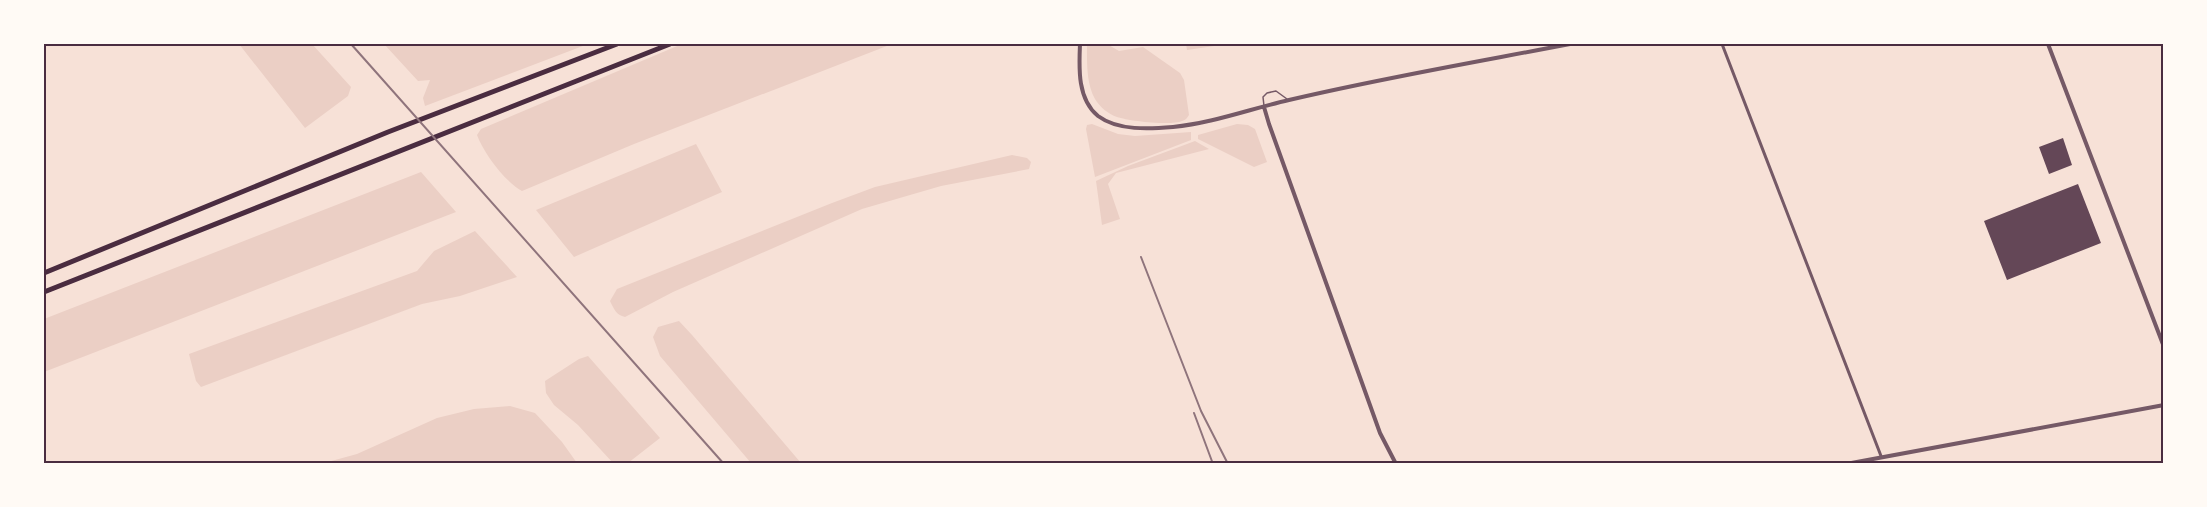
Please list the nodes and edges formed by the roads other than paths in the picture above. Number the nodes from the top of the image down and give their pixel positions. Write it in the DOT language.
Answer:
graph roads {
  1 [pos="617,44"];
  2 [pos="670,44"];
  3 [pos="1080,44"];
  4 [pos="1570,44"];
  5 [pos="1722,44"];
  6 [pos="2048,44"];
  7 [pos="1288,100"];
  8 [pos="1264,107"];
  9 [pos="44,273"];
  10 [pos="44,292"];
  11 [pos="2163,346"];
  12 [pos="2163,405"];
  13 [pos="1881,456"];
  14 [pos="1396,464"];
  15 [pos="1846,464"];
  1 -- 9 [label="highway"];
  2 -- 10 [label="highway"];
  3 -- 8 [label="street"];
  4 -- 7 [label="street"];
  5 -- 13 [label="street"];
  6 -- 11 [label="street"];
  7 -- 8 [label="street"];
  7 -- 8 [label="lane"];
  8 -- 14 [label="street"];
  12 -- 13 [label="street"];
  13 -- 15 [label="street"];
}
